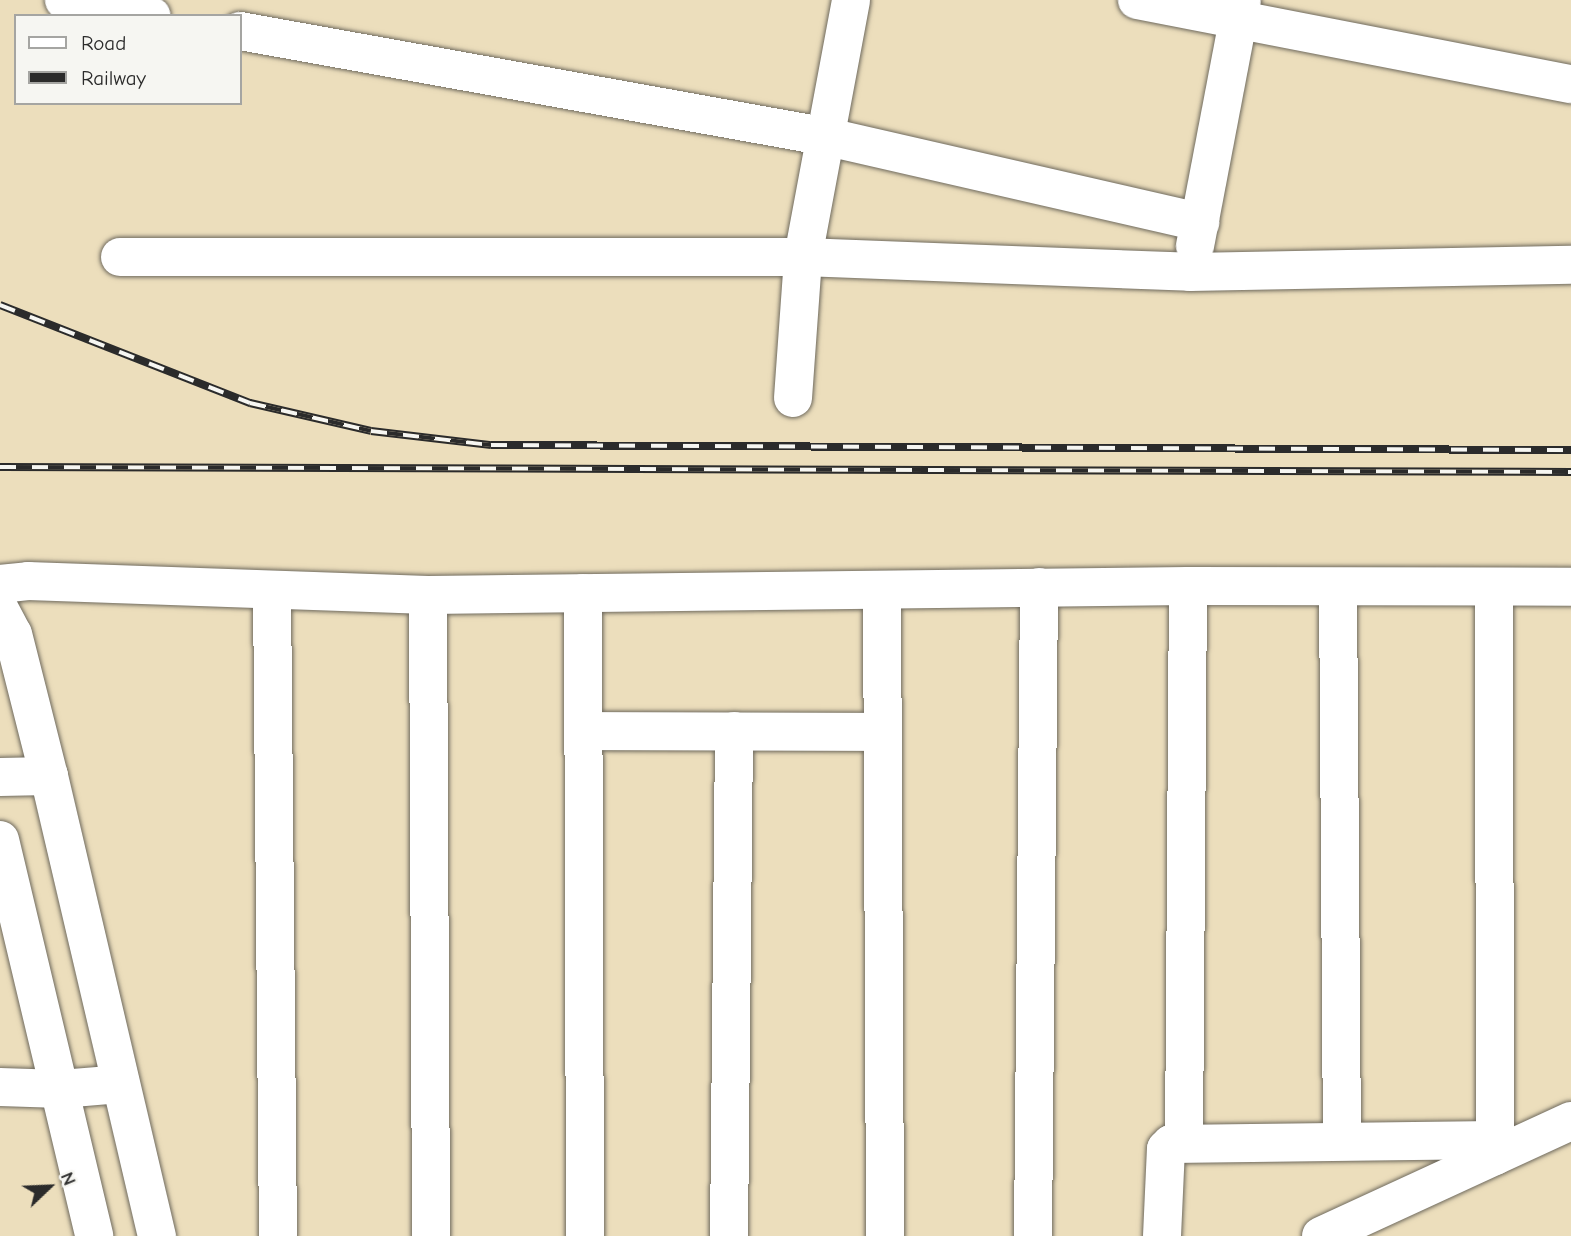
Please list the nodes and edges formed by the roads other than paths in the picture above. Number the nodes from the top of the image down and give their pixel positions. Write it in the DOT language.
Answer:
graph roads {
  1 [pos="64,0"];
  2 [pos="851,0"];
  3 [pos="1137,0"];
  4 [pos="1240,10"];
  5 [pos="141,14"];
  6 [pos="242,32"];
  7 [pos="1571,84"];
  8 [pos="828,136"];
  9 [pos="1200,222"];
  10 [pos="120,257"];
  11 [pos="803,257"];
  12 [pos="1571,265"];
  13 [pos="1190,272"];
  14 [pos="793,398"];
  15 [pos="0,584"];
  16 [pos="1188,586"];
  17 [pos="1039,587"];
  18 [pos="1338,587"];
  19 [pos="1494,587"];
  20 [pos="1571,587"];
  21 [pos="272,590"];
  22 [pos="883,590"];
  23 [pos="583,593"];
  24 [pos="428,596"];
  25 [pos="0,610"];
  26 [pos="584,731"];
  27 [pos="734,731"];
  28 [pos="883,732"];
  29 [pos="0,776"];
  30 [pos="49,776"];
  31 [pos="0,840"];
  32 [pos="121,1084"];
  33 [pos="0,1087"];
  34 [pos="61,1089"];
  35 [pos="1571,1121"];
  36 [pos="1342,1141"];
  37 [pos="1184,1142"];
  38 [pos="1495,1148"];
  39 [pos="94,1236"];
  40 [pos="157,1236"];
  41 [pos="278,1236"];
  42 [pos="431,1236"];
  43 [pos="585,1236"];
  44 [pos="729,1236"];
  45 [pos="886,1236"];
  46 [pos="1033,1236"];
  47 [pos="1162,1236"];
  48 [pos="1321,1236"];
  1 -- 5 [label="street"];
  2 -- 8 [label="street"];
  3 -- 4 [label="street"];
  4 -- 7 [label="street"];
  4 -- 9 [label="street"];
  6 -- 8 [label="street"];
  8 -- 9 [label="street"];
  8 -- 11 [label="street"];
  9 -- 13 [label="street"];
  10 -- 11 [label="street"];
  11 -- 13 [label="street"];
  11 -- 14 [label="street"];
  12 -- 13 [label="street"];
  15 -- 21 [label="street"];
  16 -- 17 [label="street"];
  16 -- 18 [label="street"];
  16 -- 37 [label="street"];
  17 -- 22 [label="street"];
  17 -- 46 [label="street"];
  18 -- 19 [label="street"];
  18 -- 36 [label="street"];
  19 -- 20 [label="street"];
  19 -- 38 [label="street"];
  21 -- 24 [label="street"];
  21 -- 41 [label="street"];
  22 -- 23 [label="street"];
  22 -- 28 [label="street"];
  23 -- 24 [label="street"];
  23 -- 26 [label="street"];
  24 -- 42 [label="street"];
  25 -- 30 [label="street"];
  26 -- 27 [label="street"];
  26 -- 43 [label="street"];
  27 -- 28 [label="street"];
  27 -- 44 [label="street"];
  28 -- 45 [label="street"];
  29 -- 30 [label="street"];
  30 -- 32 [label="street"];
  31 -- 34 [label="street"];
  32 -- 34 [label="street"];
  32 -- 40 [label="street"];
  33 -- 34 [label="street"];
  34 -- 39 [label="street"];
  35 -- 38 [label="street"];
  36 -- 37 [label="street"];
  36 -- 38 [label="street"];
  37 -- 47 [label="street"];
  38 -- 48 [label="street"];
}
